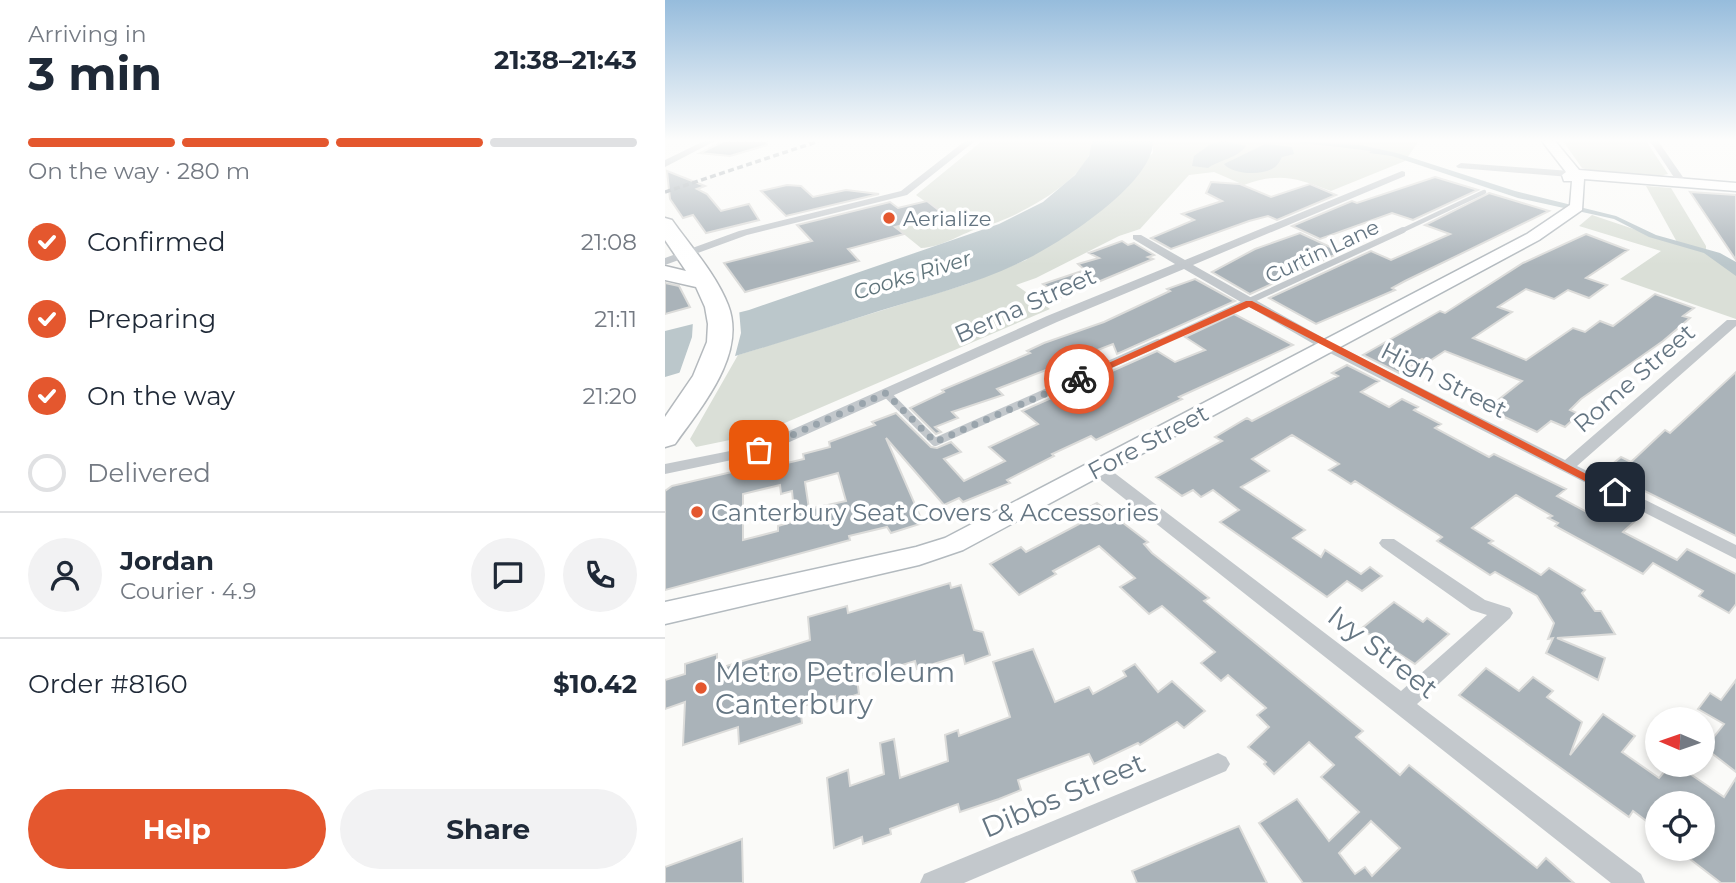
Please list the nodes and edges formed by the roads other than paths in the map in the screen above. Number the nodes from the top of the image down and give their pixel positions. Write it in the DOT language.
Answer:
graph roads {
  1 [pos="918,182"];
  2 [pos="1382,182"];
  3 [pos="1577,182"];
  4 [pos="1670,182"];
  5 [pos="1682,183"];
  6 [pos="1736,187"];
  7 [pos="1484,192"];
  8 [pos="665,225"];
  9 [pos="1137,237"];
  10 [pos="674,258"];
  11 [pos="1181,265"];
  12 [pos="665,273"];
  13 [pos="701,281"];
  14 [pos="1249,303"];
  15 [pos="1732,323"];
  16 [pos="1329,347"];
  17 [pos="886,393"];
  18 [pos="665,438"];
  19 [pos="1566,467"];
  20 [pos="665,469"];
  21 [pos="1098,469"];
  22 [pos="1388,543"];
  23 [pos="1736,554"];
  24 [pos="665,612"];
  25 [pos="1403,703"];
  26 [pos="1218,764"];
  27 [pos="933,883"];
  28 [pos="1632,883"];
  1 -- 10 [label="street"];
  2 -- 11 [label="street, Berna Street"];
  3 -- 16 [label="main road, Fore Street"];
  4 -- 5 [label="main road"];
  5 -- 6 [label="main road"];
  7 -- 14 [label="lane, Curtin Lane"];
  8 -- 10 [label="highway"];
  9 -- 11 [label="street, High Street"];
  10 -- 13 [label="highway"];
  11 -- 14 [label="street, High Street"];
  11 -- 17 [label="street, Berna Street"];
  12 -- 13 [label="highway"];
  13 -- 18 [label="highway"];
  14 -- 16 [label="street, High Street"];
  14 -- 17 [label="lane, Curtin Lane"];
  15 -- 19 [label="street, Rome Street"];
  16 -- 19 [label="street, High Street"];
  16 -- 21 [label="main road, Fore Street"];
  17 -- 20 [label="street, Berna Street"];
  19 -- 23 [label="street, High Street"];
  21 -- 24 [label="main road, Fore Street"];
  21 -- 25 [label="street, Ivy Street"];
  22 -- 25 [label="street"];
  25 -- 28 [label="street, Ivy Street"];
  26 -- 27 [label="street, Dibbs Street"];
}
